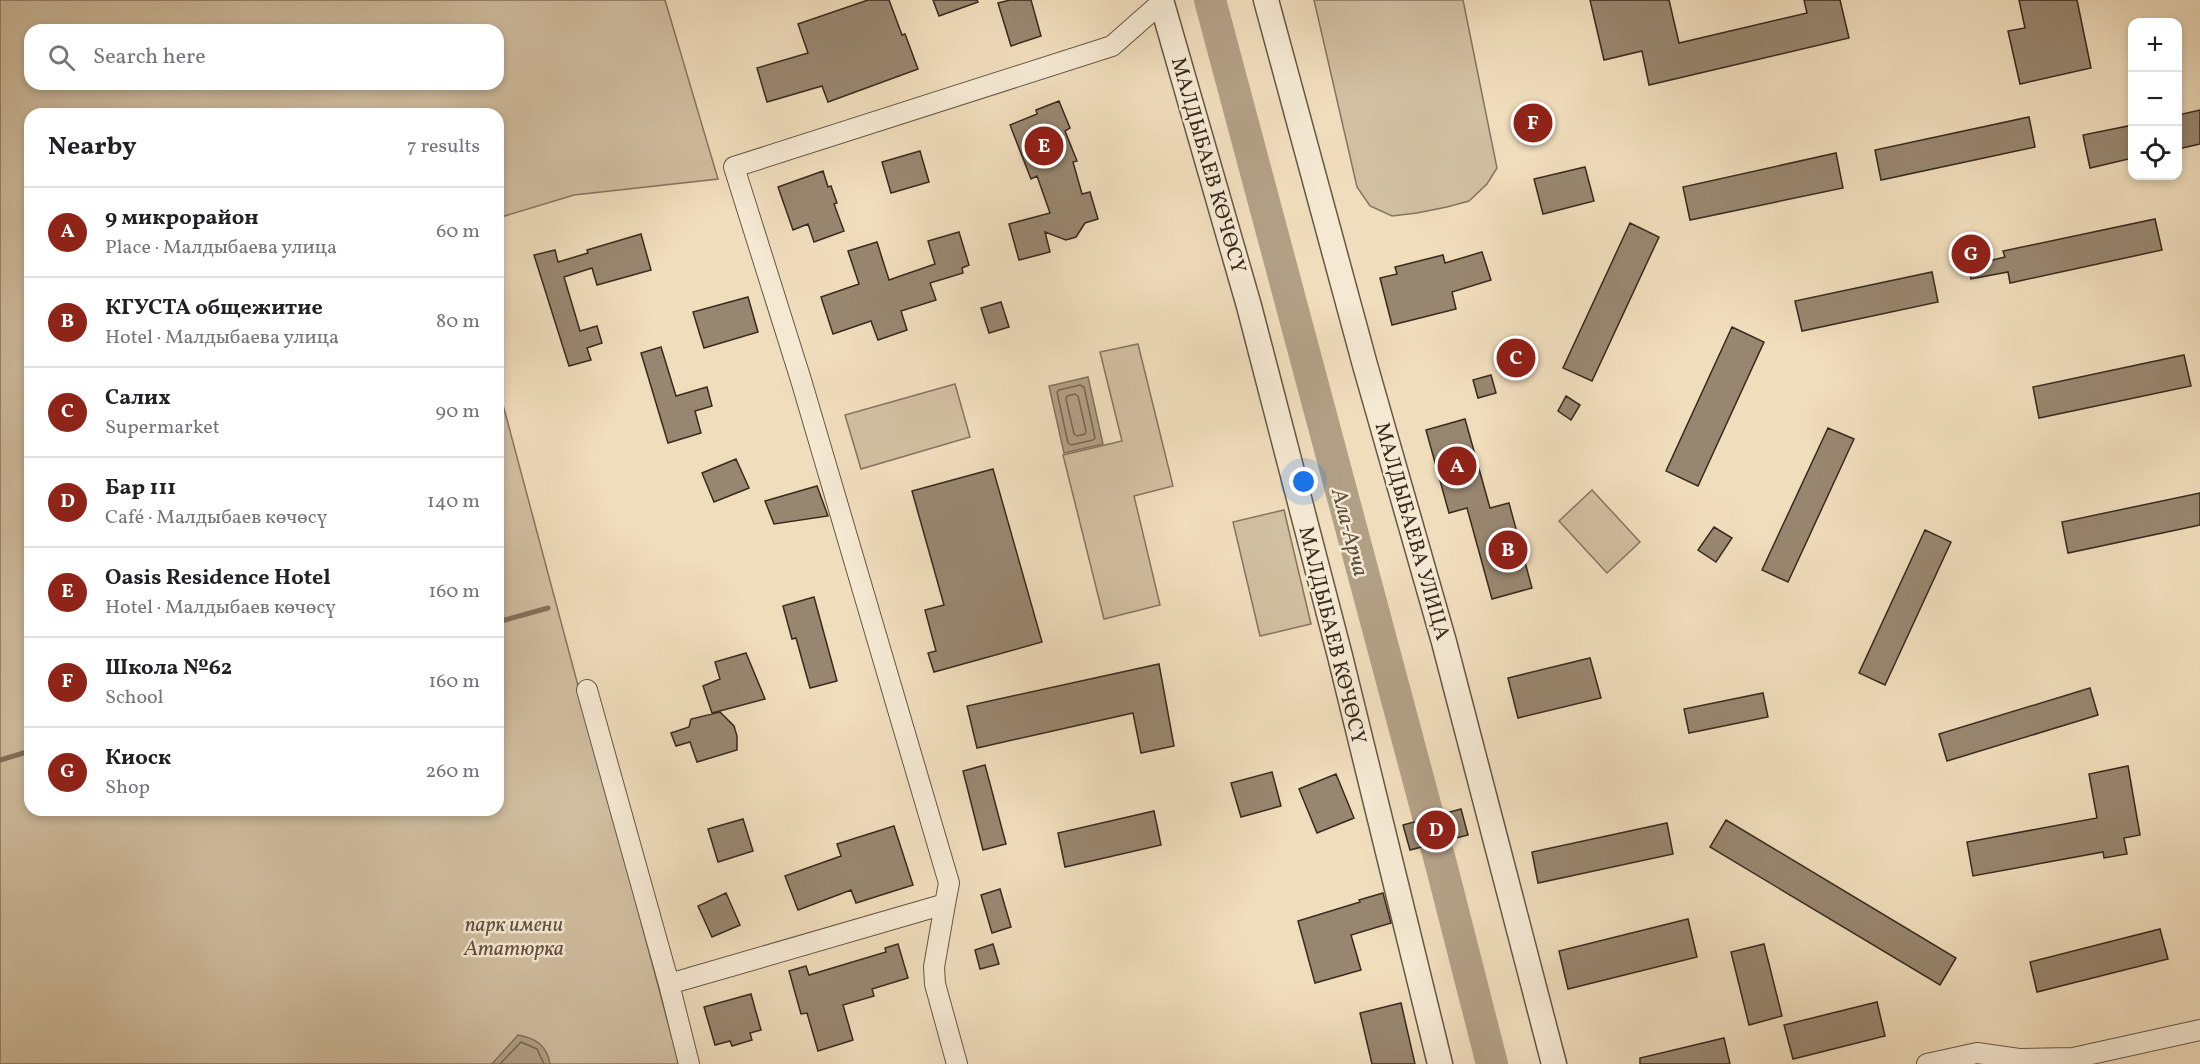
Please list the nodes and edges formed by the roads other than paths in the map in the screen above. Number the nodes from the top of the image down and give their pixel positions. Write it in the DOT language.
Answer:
graph roads {
  1 [pos="1266,0"];
  2 [pos="1162,1"];
  3 [pos="587,690"];
  4 [pos="945,904"];
  5 [pos="669,984"];
  6 [pos="2200,1030"];
  7 [pos="2073,1061"];
  8 [pos="689,1064"];
  9 [pos="957,1064"];
  10 [pos="1440,1064"];
  11 [pos="1554,1064"];
  12 [pos="1927,1064"];
  1 -- 11 [label="street, МАЛДЫБАЕВА УЛИЦА"];
  2 -- 4 [label="street"];
  2 -- 10 [label="street, МАЛДЫБАЕВ КӨЧӨСҮ"];
  3 -- 5 [label="street"];
  4 -- 5 [label="street"];
  4 -- 9 [label="street"];
  5 -- 8 [label="street"];
  6 -- 7 [label="street"];
  7 -- 12 [label="street"];
}
